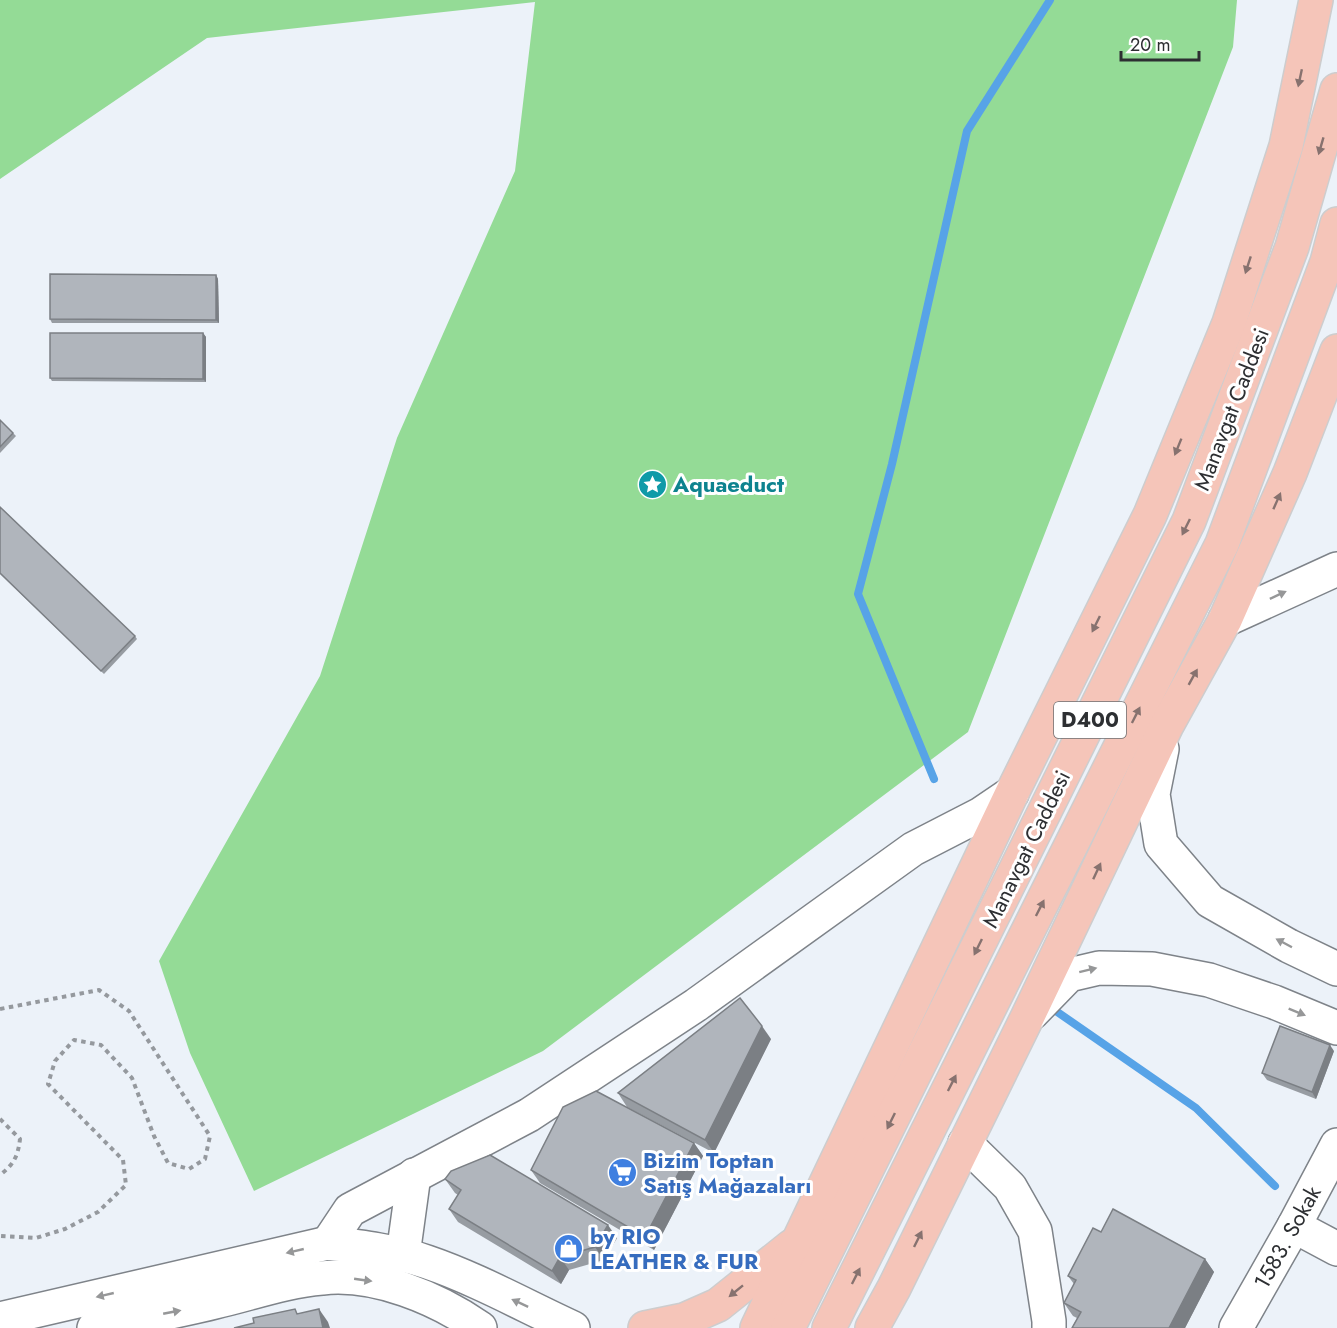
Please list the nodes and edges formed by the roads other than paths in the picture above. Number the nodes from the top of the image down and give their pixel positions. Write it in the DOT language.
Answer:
graph roads {
  1 [pos="1316,0"];
  2 [pos="1337,90"];
  3 [pos="1337,224"];
  4 [pos="1337,351"];
  5 [pos="1337,569"];
  6 [pos="1225,620"];
  7 [pos="1167,724"];
  8 [pos="1012,793"];
  9 [pos="1337,969"];
  10 [pos="1027,1018"];
  11 [pos="1337,1028"];
  12 [pos="965,1143"];
  13 [pos="1337,1145"];
  14 [pos="414,1175"];
  15 [pos="1294,1226"];
  16 [pos="798,1241"];
  17 [pos="328,1243"];
  18 [pos="1337,1249"];
  19 [pos="403,1255"];
  20 [pos="894,1288"];
  21 [pos="0,1319"];
  22 [pos="109,1326"];
  23 [pos="480,1328"];
  24 [pos="573,1328"];
  25 [pos="645,1328"];
  26 [pos="757,1328"];
  27 [pos="789,1328"];
  28 [pos="829,1328"];
  29 [pos="872,1328"];
  30 [pos="887,1328"];
  31 [pos="1049,1328"];
  32 [pos="1236,1328"];
  1 -- 8 [label="highway, one-way"];
  2 -- 27 [label="highway, Manavgat Caddesi / D400, one-way"];
  28 -- 3 [label="highway, Manavgat Caddesi / D400, one-way"];
  6 -- 4 [label="highway, one-way"];
  6 -- 5 [label="street, one-way"];
  7 -- 6 [label="highway, one-way"];
  9 -- 7 [label="street, one-way"];
  10 -- 7 [label="highway, one-way"];
  8 -- 14 [label="street"];
  8 -- 16 [label="highway"];
  10 -- 11 [label="street, one-way"];
  10 -- 12 [label="highway"];
  20 -- 12 [label="highway, one-way"];
  12 -- 31 [label="street"];
  13 -- 15 [label="street, 1583. Sokak"];
  14 -- 17 [label="street"];
  14 -- 19 [label="street"];
  15 -- 18 [label="street"];
  15 -- 32 [label="street, 1583. Sokak"];
  16 -- 25 [label="highway, one-way"];
  16 -- 26 [label="highway"];
  17 -- 19 [label="street"];
  17 -- 21 [label="street, one-way"];
  24 -- 19 [label="street, one-way"];
  20 -- 29 [label="highway"];
  20 -- 30 [label="highway"];
  22 -- 23 [label="street, one-way"];
}
